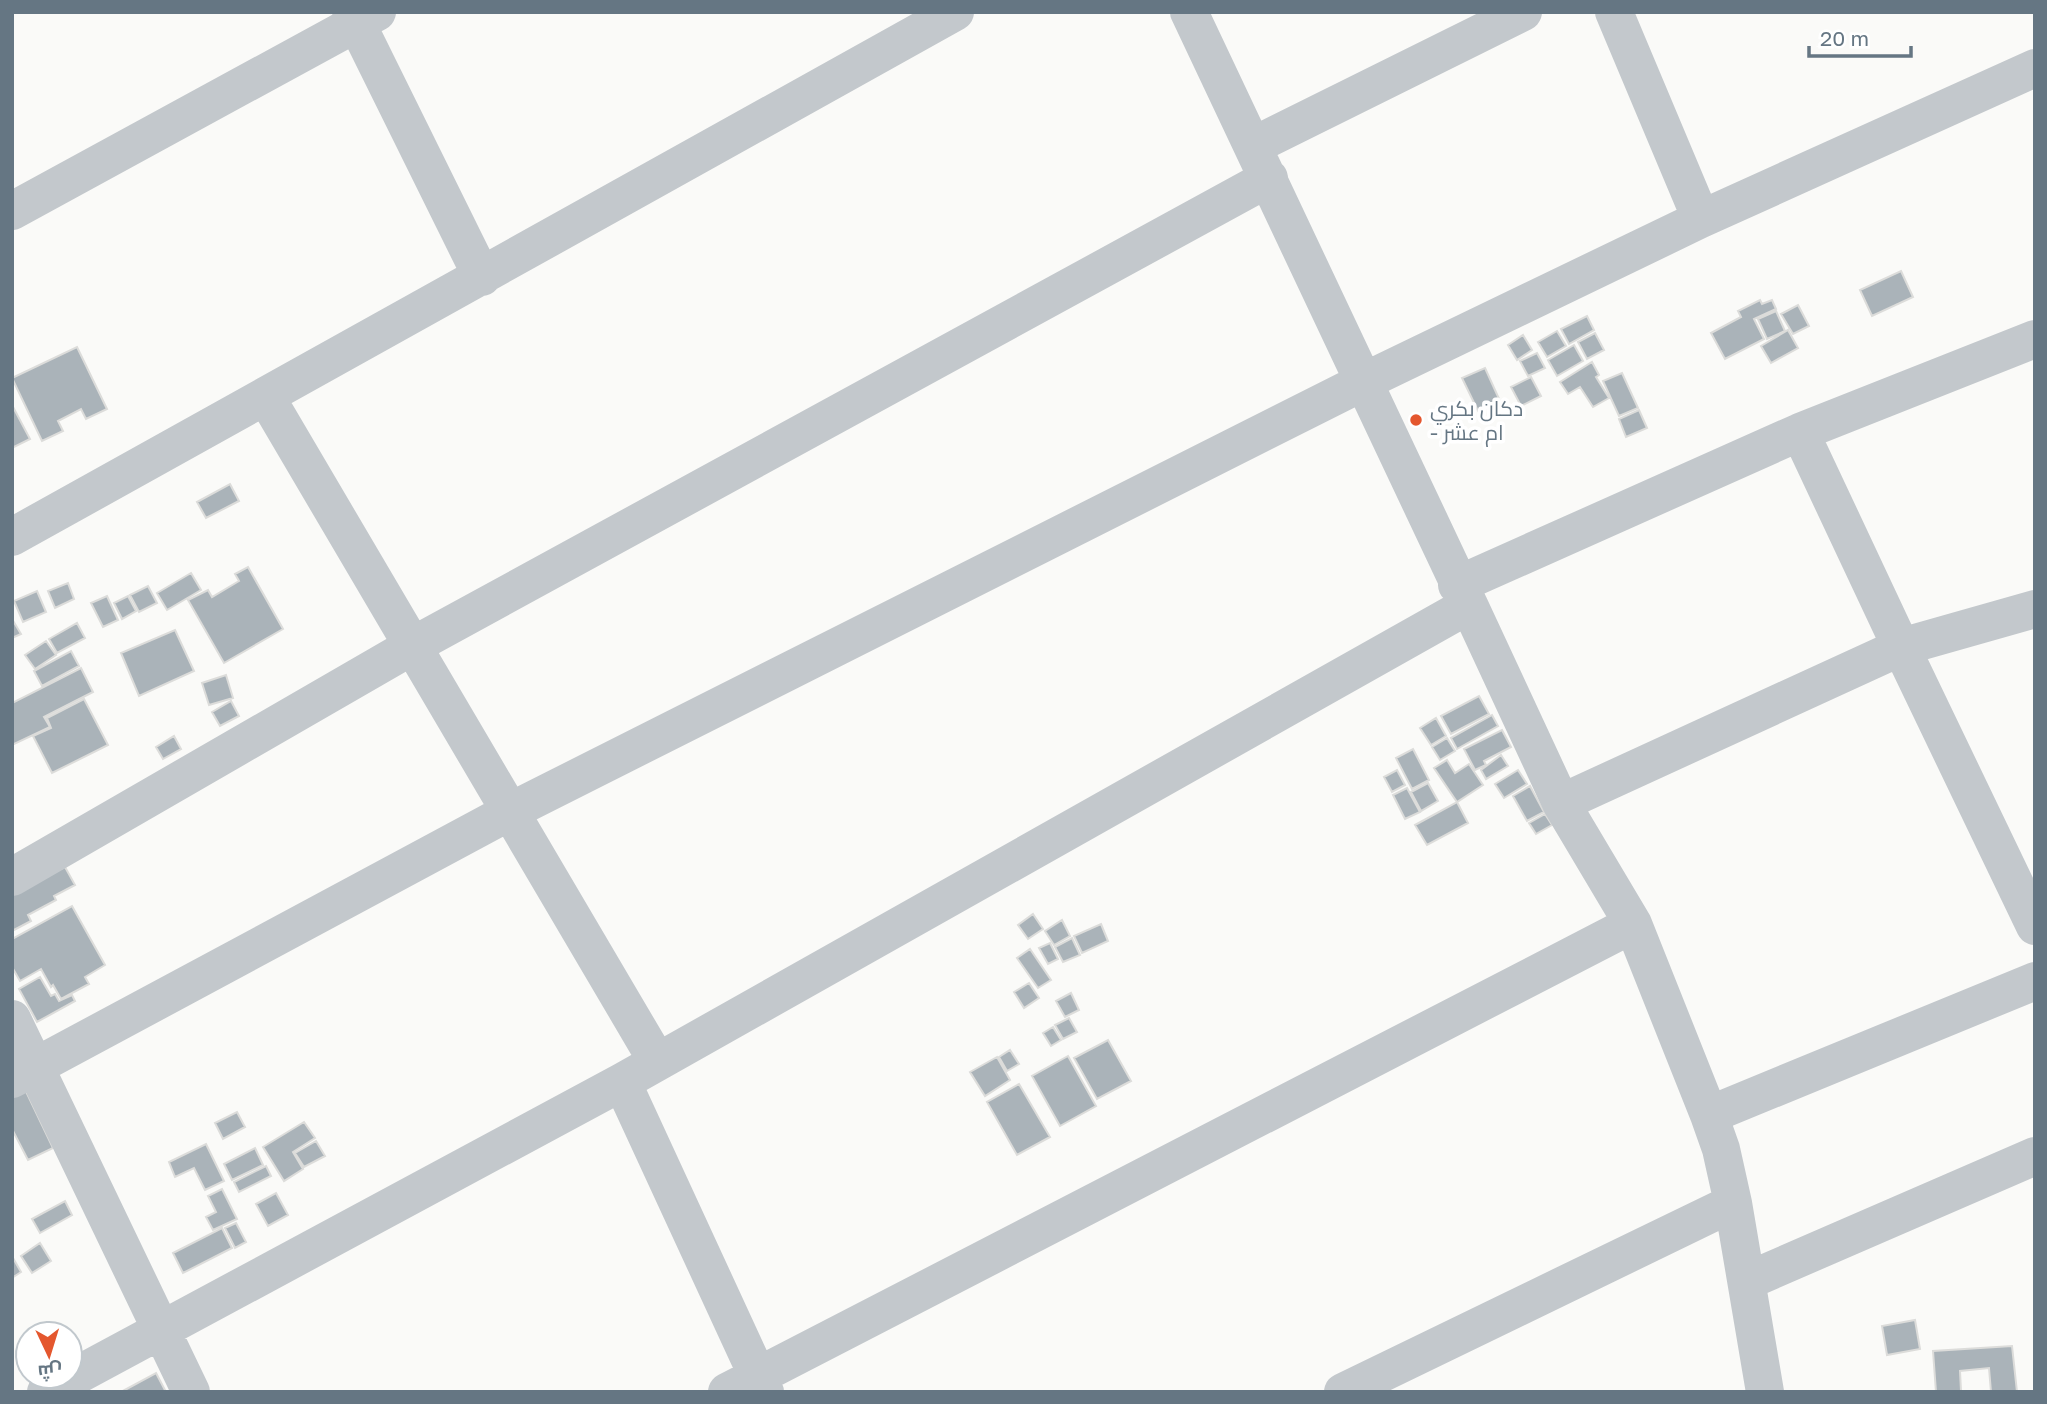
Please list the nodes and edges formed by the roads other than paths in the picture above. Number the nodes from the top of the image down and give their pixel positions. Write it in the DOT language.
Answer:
graph roads {
  1 [pos="955,12"];
  2 [pos="1189,12"];
  3 [pos="1523,12"];
  4 [pos="1614,12"];
  5 [pos="361,16"];
  6 [pos="2035,68"];
  7 [pos="1261,162"];
  8 [pos="12,211"];
  9 [pos="1700,219"];
  10 [pos="482,276"];
  11 [pos="2035,339"];
  12 [pos="1363,382"];
  13 [pos="266,397"];
  14 [pos="1800,432"];
  15 [pos="12,537"];
  16 [pos="1463,595"];
  17 [pos="2035,609"];
  18 [pos="414,645"];
  19 [pos="1900,647"];
  20 [pos="1561,803"];
  21 [pos="510,811"];
  22 [pos="12,877"];
  23 [pos="1633,924"];
  24 [pos="2035,926"];
  25 [pos="2035,981"];
  26 [pos="12,1019"];
  27 [pos="657,1060"];
  28 [pos="23,1073"];
  29 [pos="622,1082"];
  30 [pos="1709,1115"];
  31 [pos="2035,1156"];
  32 [pos="1733,1203"];
  33 [pos="1747,1281"];
  34 [pos="161,1328"];
  35 [pos="749,1386"];
  36 [pos="1367,1387"];
  37 [pos="46,1392"];
  38 [pos="191,1392"];
  39 [pos="1765,1392"];
  1 -- 10 [label="street"];
  2 -- 7 [label="street"];
  3 -- 7 [label="street"];
  4 -- 9 [label="street"];
  5 -- 8 [label="street"];
  5 -- 10 [label="street"];
  6 -- 9 [label="street"];
  7 -- 12 [label="street"];
  7 -- 18 [label="street"];
  9 -- 12 [label="street"];
  10 -- 13 [label="street"];
  11 -- 14 [label="street"];
  12 -- 16 [label="street"];
  12 -- 21 [label="street"];
  13 -- 15 [label="street"];
  13 -- 18 [label="street"];
  14 -- 16 [label="street"];
  14 -- 19 [label="street"];
  16 -- 20 [label="street"];
  16 -- 27 [label="street"];
  17 -- 19 [label="street"];
  18 -- 21 [label="street"];
  18 -- 22 [label="street"];
  19 -- 20 [label="street"];
  19 -- 24 [label="street"];
  20 -- 23 [label="street"];
  21 -- 27 [label="street"];
  21 -- 28 [label="street"];
  23 -- 30 [label="street"];
  23 -- 35 [label="street"];
  25 -- 30 [label="street"];
  26 -- 28 [label="street"];
  27 -- 29 [label="street"];
  28 -- 34 [label="street"];
  29 -- 34 [label="street"];
  29 -- 35 [label="street"];
  30 -- 32 [label="street"];
  31 -- 33 [label="street"];
  32 -- 33 [label="street"];
  32 -- 36 [label="street"];
  33 -- 39 [label="street"];
  34 -- 37 [label="street"];
  34 -- 38 [label="street"];
}
